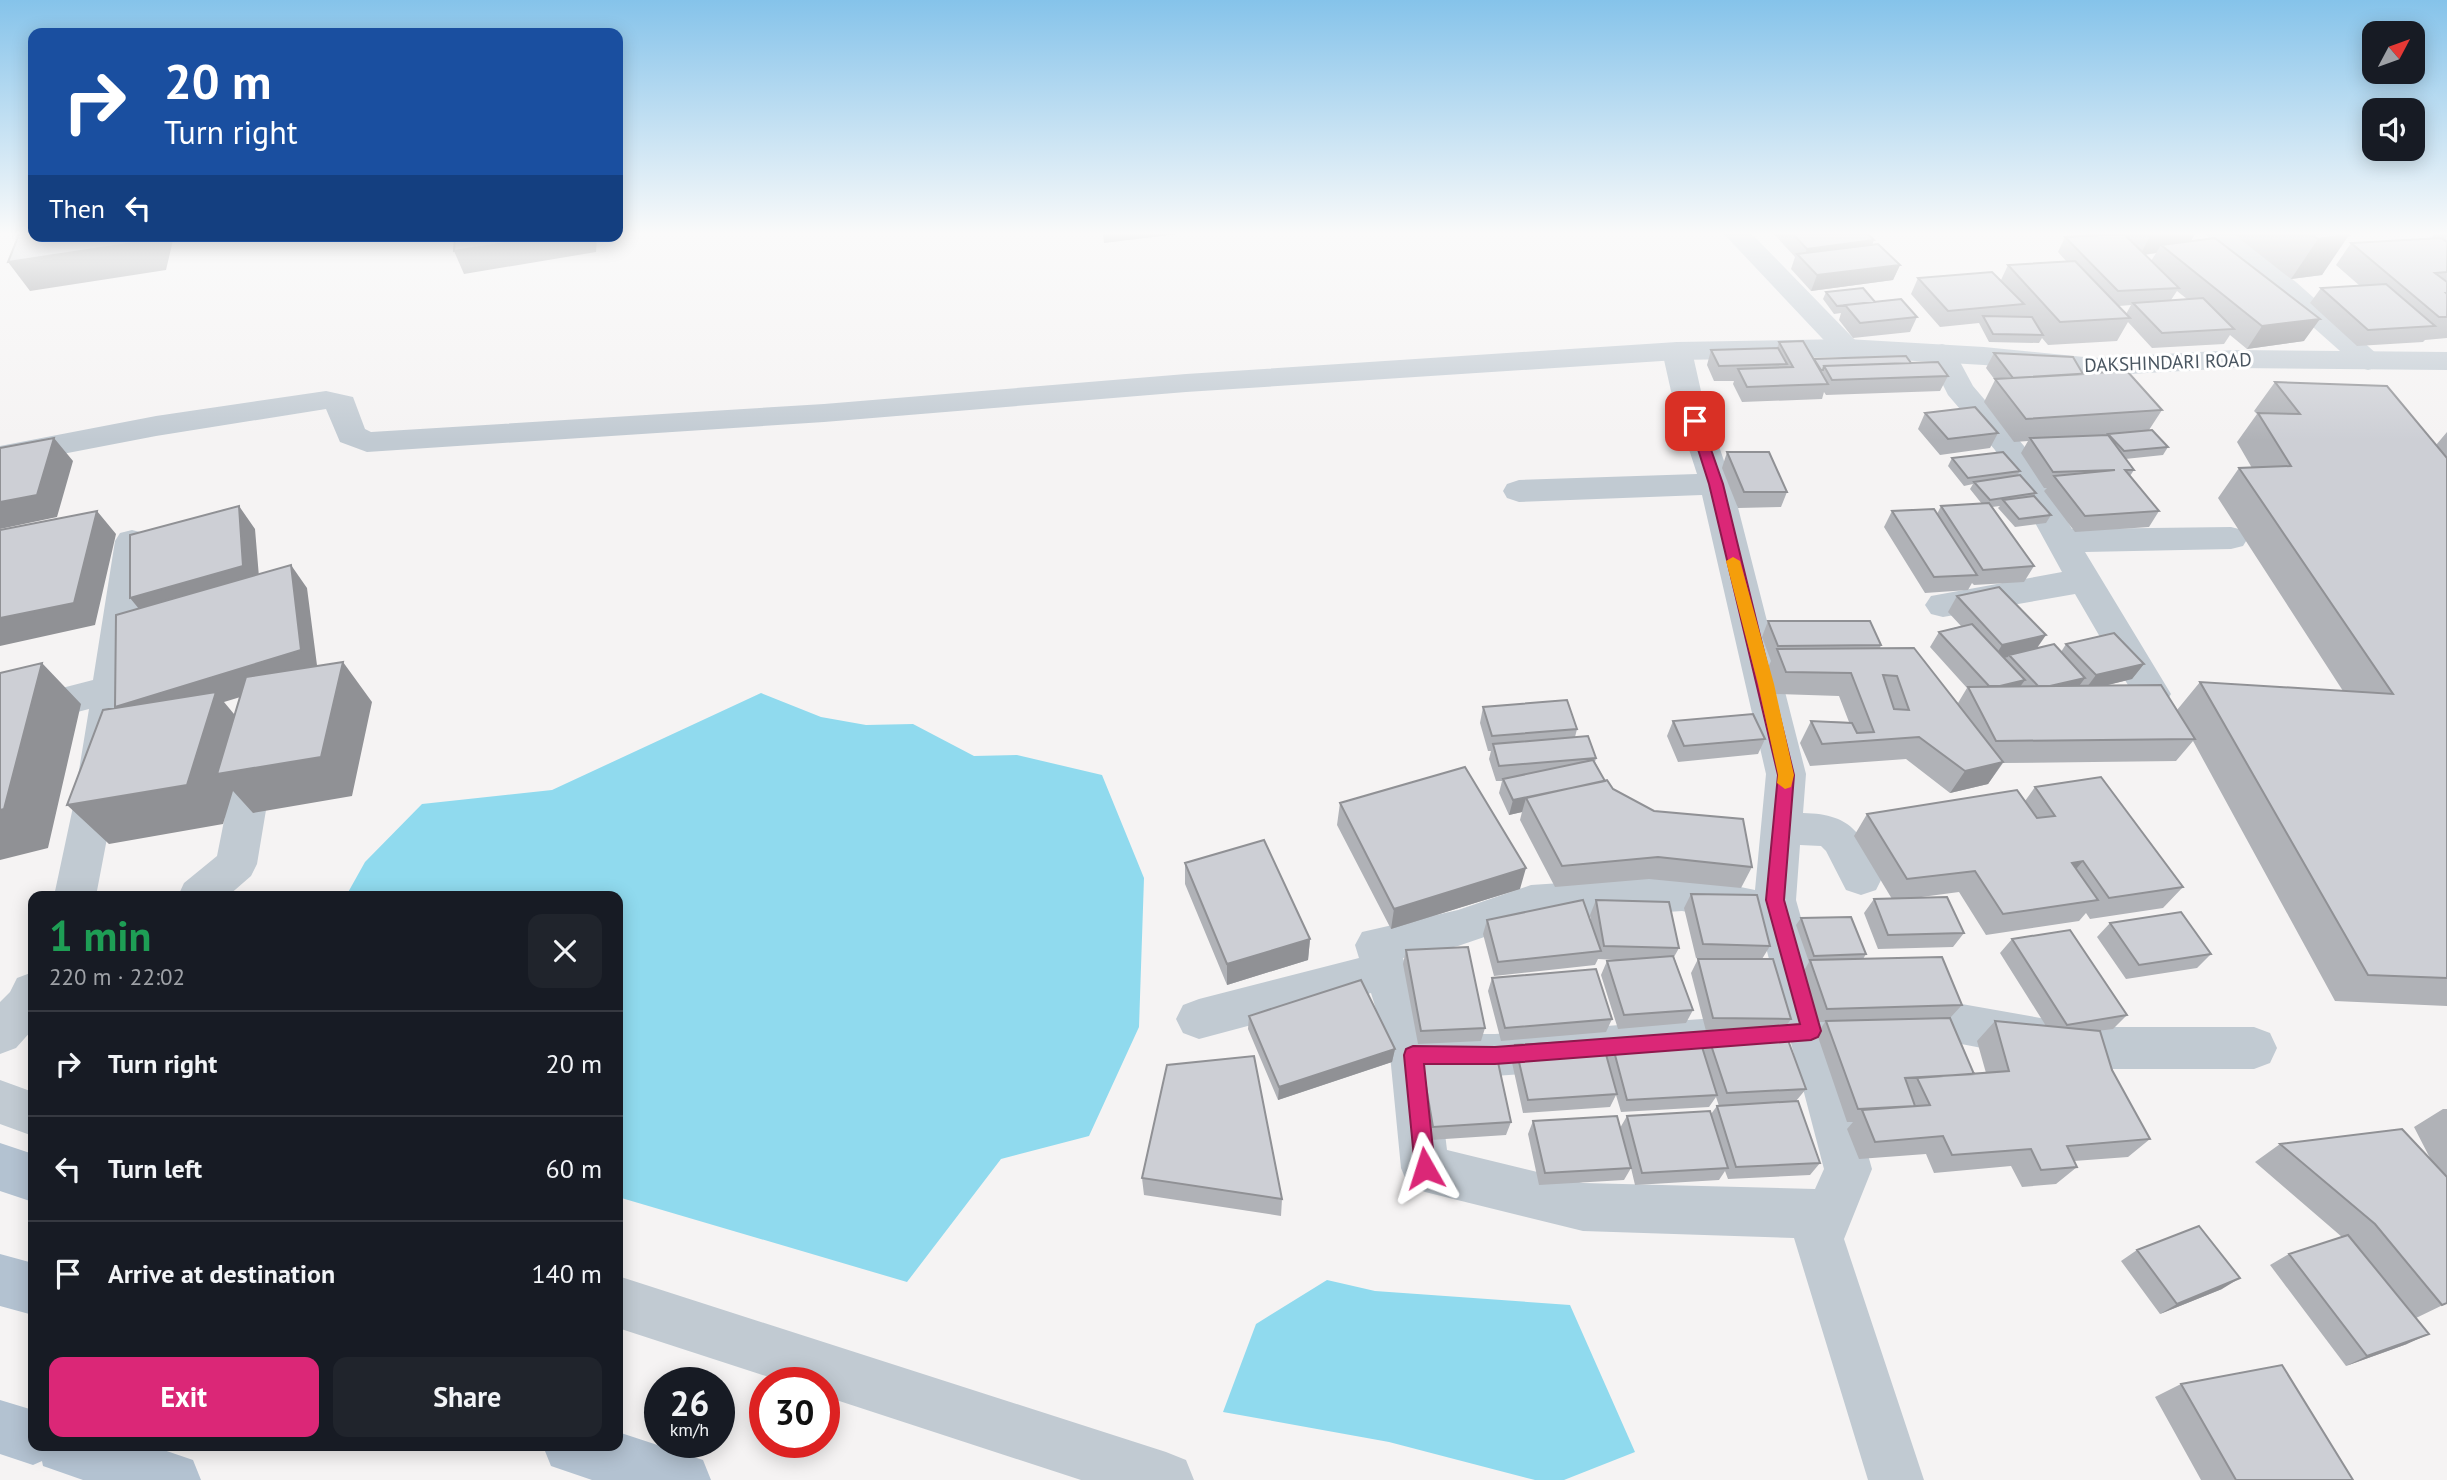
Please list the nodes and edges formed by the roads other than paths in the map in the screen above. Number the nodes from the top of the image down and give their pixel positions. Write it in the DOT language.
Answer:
graph roads {
  1 [pos="1802,301"];
  2 [pos="2301,301"];
  3 [pos="1847,348"];
  4 [pos="1676,351"];
  5 [pos="1942,353"];
  6 [pos="2368,361"];
  7 [pos="2447,361"];
  8 [pos="2048,448"];
  9 [pos="2008,449"];
  10 [pos="0,456"];
  11 [pos="1716,484"];
  12 [pos="1519,491"];
  13 [pos="2231,538"];
  14 [pos="132,541"];
  15 [pos="2063,541"];
  16 [pos="2084,580"];
  17 [pos="1943,604"];
  18 [pos="111,689"];
  19 [pos="2152,694"];
  20 [pos="0,718"];
  21 [pos="259,733"];
  22 [pos="1781,830"];
  23 [pos="1861,878"];
  24 [pos="76,891"];
  25 [pos="205,891"];
  26 [pos="1778,910"];
  27 [pos="1386,970"];
  28 [pos="1199,1019"];
  29 [pos="1840,1030"];
  30 [pos="2254,1048"];
  31 [pos="1413,1055"];
  32 [pos="0,1102"];
  33 [pos="28,1112"];
  34 [pos="0,1167"];
  35 [pos="28,1176"];
  36 [pos="1829,1214"];
  37 [pos="0,1280"];
  38 [pos="28,1288"];
  39 [pos="623,1304"];
  40 [pos="0,1427"];
  41 [pos="28,1435"];
  42 [pos="79,1451"];
  43 [pos="587,1451"];
  44 [pos="173,1480"];
  45 [pos="683,1480"];
  46 [pos="1166,1480"];
  47 [pos="1896,1480"];
  1 -- 3 [label="street"];
  2 -- 6 [label="street"];
  3 -- 4 [label="street, DAKSHINDARI ROAD"];
  3 -- 5 [label="street, DAKSHINDARI ROAD"];
  4 -- 10 [label="street, DAKSHINDARI ROAD"];
  4 -- 11 [label="street"];
  5 -- 6 [label="street, DAKSHINDARI ROAD"];
  5 -- 9 [label="street"];
  6 -- 7 [label="street, DAKSHINDARI ROAD"];
  8 -- 9 [label="street"];
  9 -- 15 [label="street"];
  11 -- 12 [label="street"];
  11 -- 22 [label="street"];
  13 -- 15 [label="street"];
  14 -- 18 [label="street"];
  15 -- 16 [label="street"];
  16 -- 17 [label="street"];
  16 -- 19 [label="street"];
  18 -- 20 [label="street"];
  18 -- 24 [label="street"];
  21 -- 25 [label="street"];
  22 -- 23 [label="street"];
  22 -- 26 [label="street"];
  26 -- 27 [label="street"];
  26 -- 29 [label="street"];
  27 -- 28 [label="street"];
  27 -- 31 [label="street"];
  29 -- 30 [label="street"];
  29 -- 31 [label="street"];
  29 -- 36 [label="street"];
  31 -- 36 [label="street"];
  32 -- 33 [label="street"];
  34 -- 35 [label="main road"];
  36 -- 47 [label="street"];
  37 -- 38 [label="main road"];
  39 -- 46 [label="street"];
  40 -- 41 [label="main road"];
  42 -- 44 [label="main road"];
  43 -- 45 [label="main road"];
}
